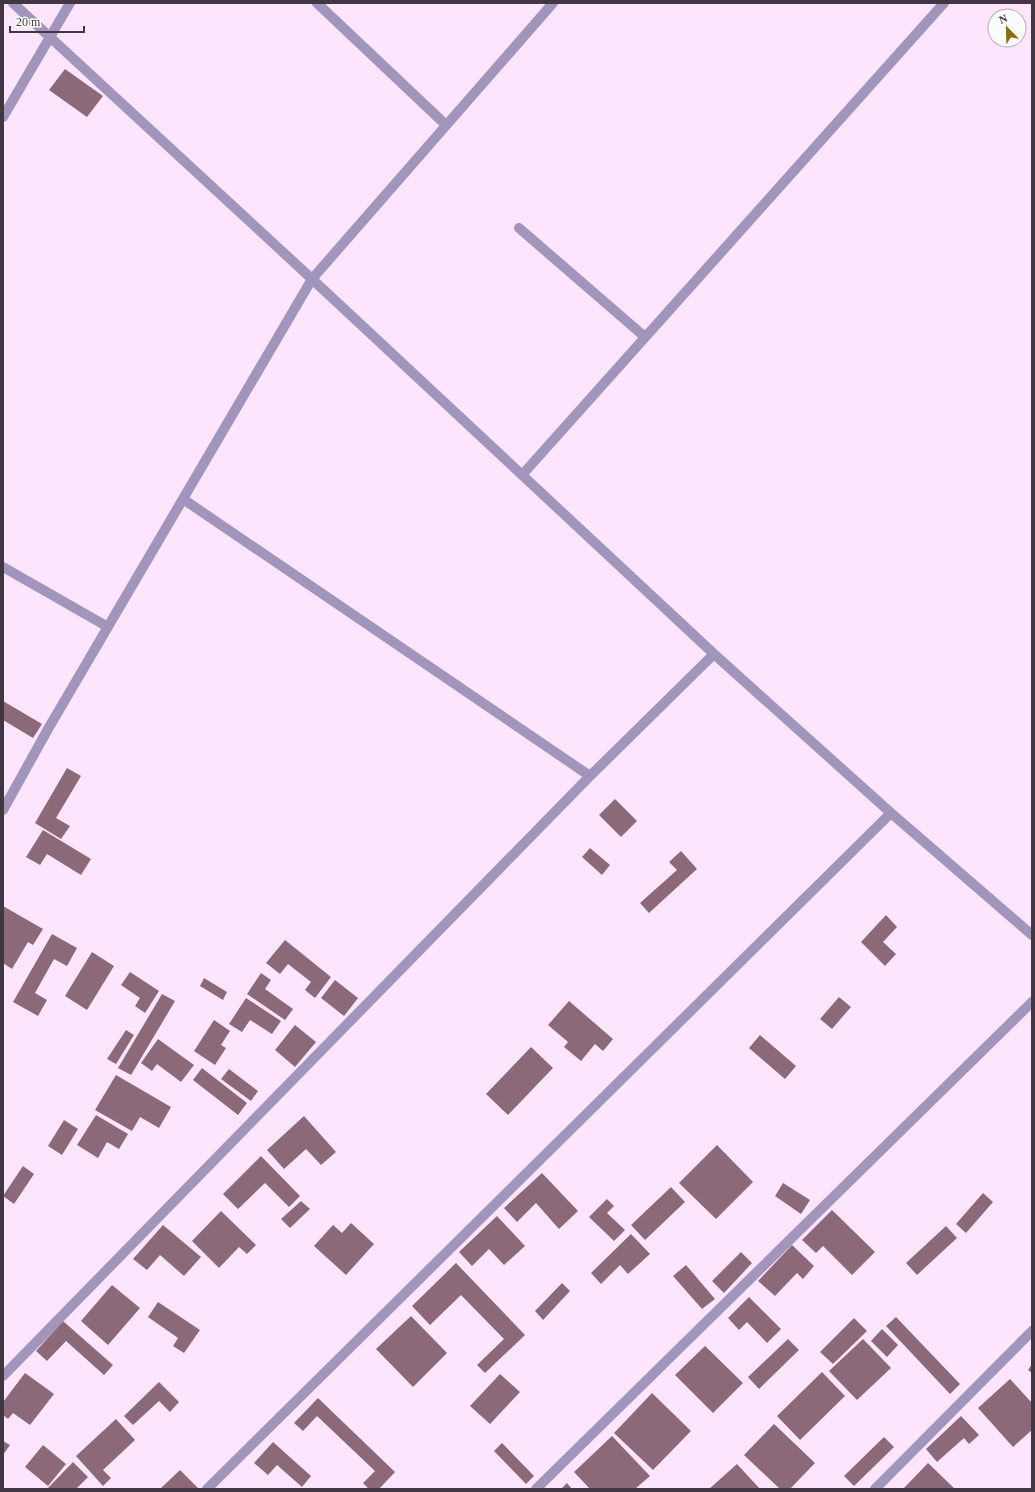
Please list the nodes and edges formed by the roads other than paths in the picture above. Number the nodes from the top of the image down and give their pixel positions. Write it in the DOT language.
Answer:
graph roads {
  1 [pos="13,3"];
  2 [pos="70,3"];
  3 [pos="317,3"];
  4 [pos="553,3"];
  5 [pos="944,3"];
  6 [pos="49,38"];
  7 [pos="3,117"];
  8 [pos="446,126"];
  9 [pos="519,228"];
  10 [pos="312,279"];
  11 [pos="645,337"];
  12 [pos="522,475"];
  13 [pos="183,499"];
  14 [pos="3,567"];
  15 [pos="108,627"];
  16 [pos="714,654"];
  17 [pos="590,776"];
  18 [pos="3,810"];
  19 [pos="891,813"];
  20 [pos="1032,935"];
  21 [pos="1032,1002"];
  22 [pos="1032,1331"];
  23 [pos="3,1376"];
  24 [pos="207,1489"];
  25 [pos="536,1489"];
  26 [pos="875,1489"];
  1 -- 6 [label="street"];
  2 -- 6 [label="street"];
  3 -- 8 [label="street"];
  4 -- 8 [label="street"];
  5 -- 11 [label="street"];
  6 -- 7 [label="street"];
  6 -- 10 [label="street"];
  8 -- 10 [label="street"];
  9 -- 11 [label="street"];
  10 -- 12 [label="street"];
  10 -- 13 [label="street"];
  11 -- 12 [label="street"];
  12 -- 16 [label="street"];
  13 -- 15 [label="street"];
  13 -- 17 [label="street"];
  14 -- 15 [label="street"];
  15 -- 18 [label="street"];
  16 -- 17 [label="street"];
  16 -- 19 [label="street"];
  17 -- 23 [label="street"];
  19 -- 20 [label="street"];
  19 -- 24 [label="street"];
  21 -- 25 [label="street"];
  22 -- 26 [label="street"];
}
